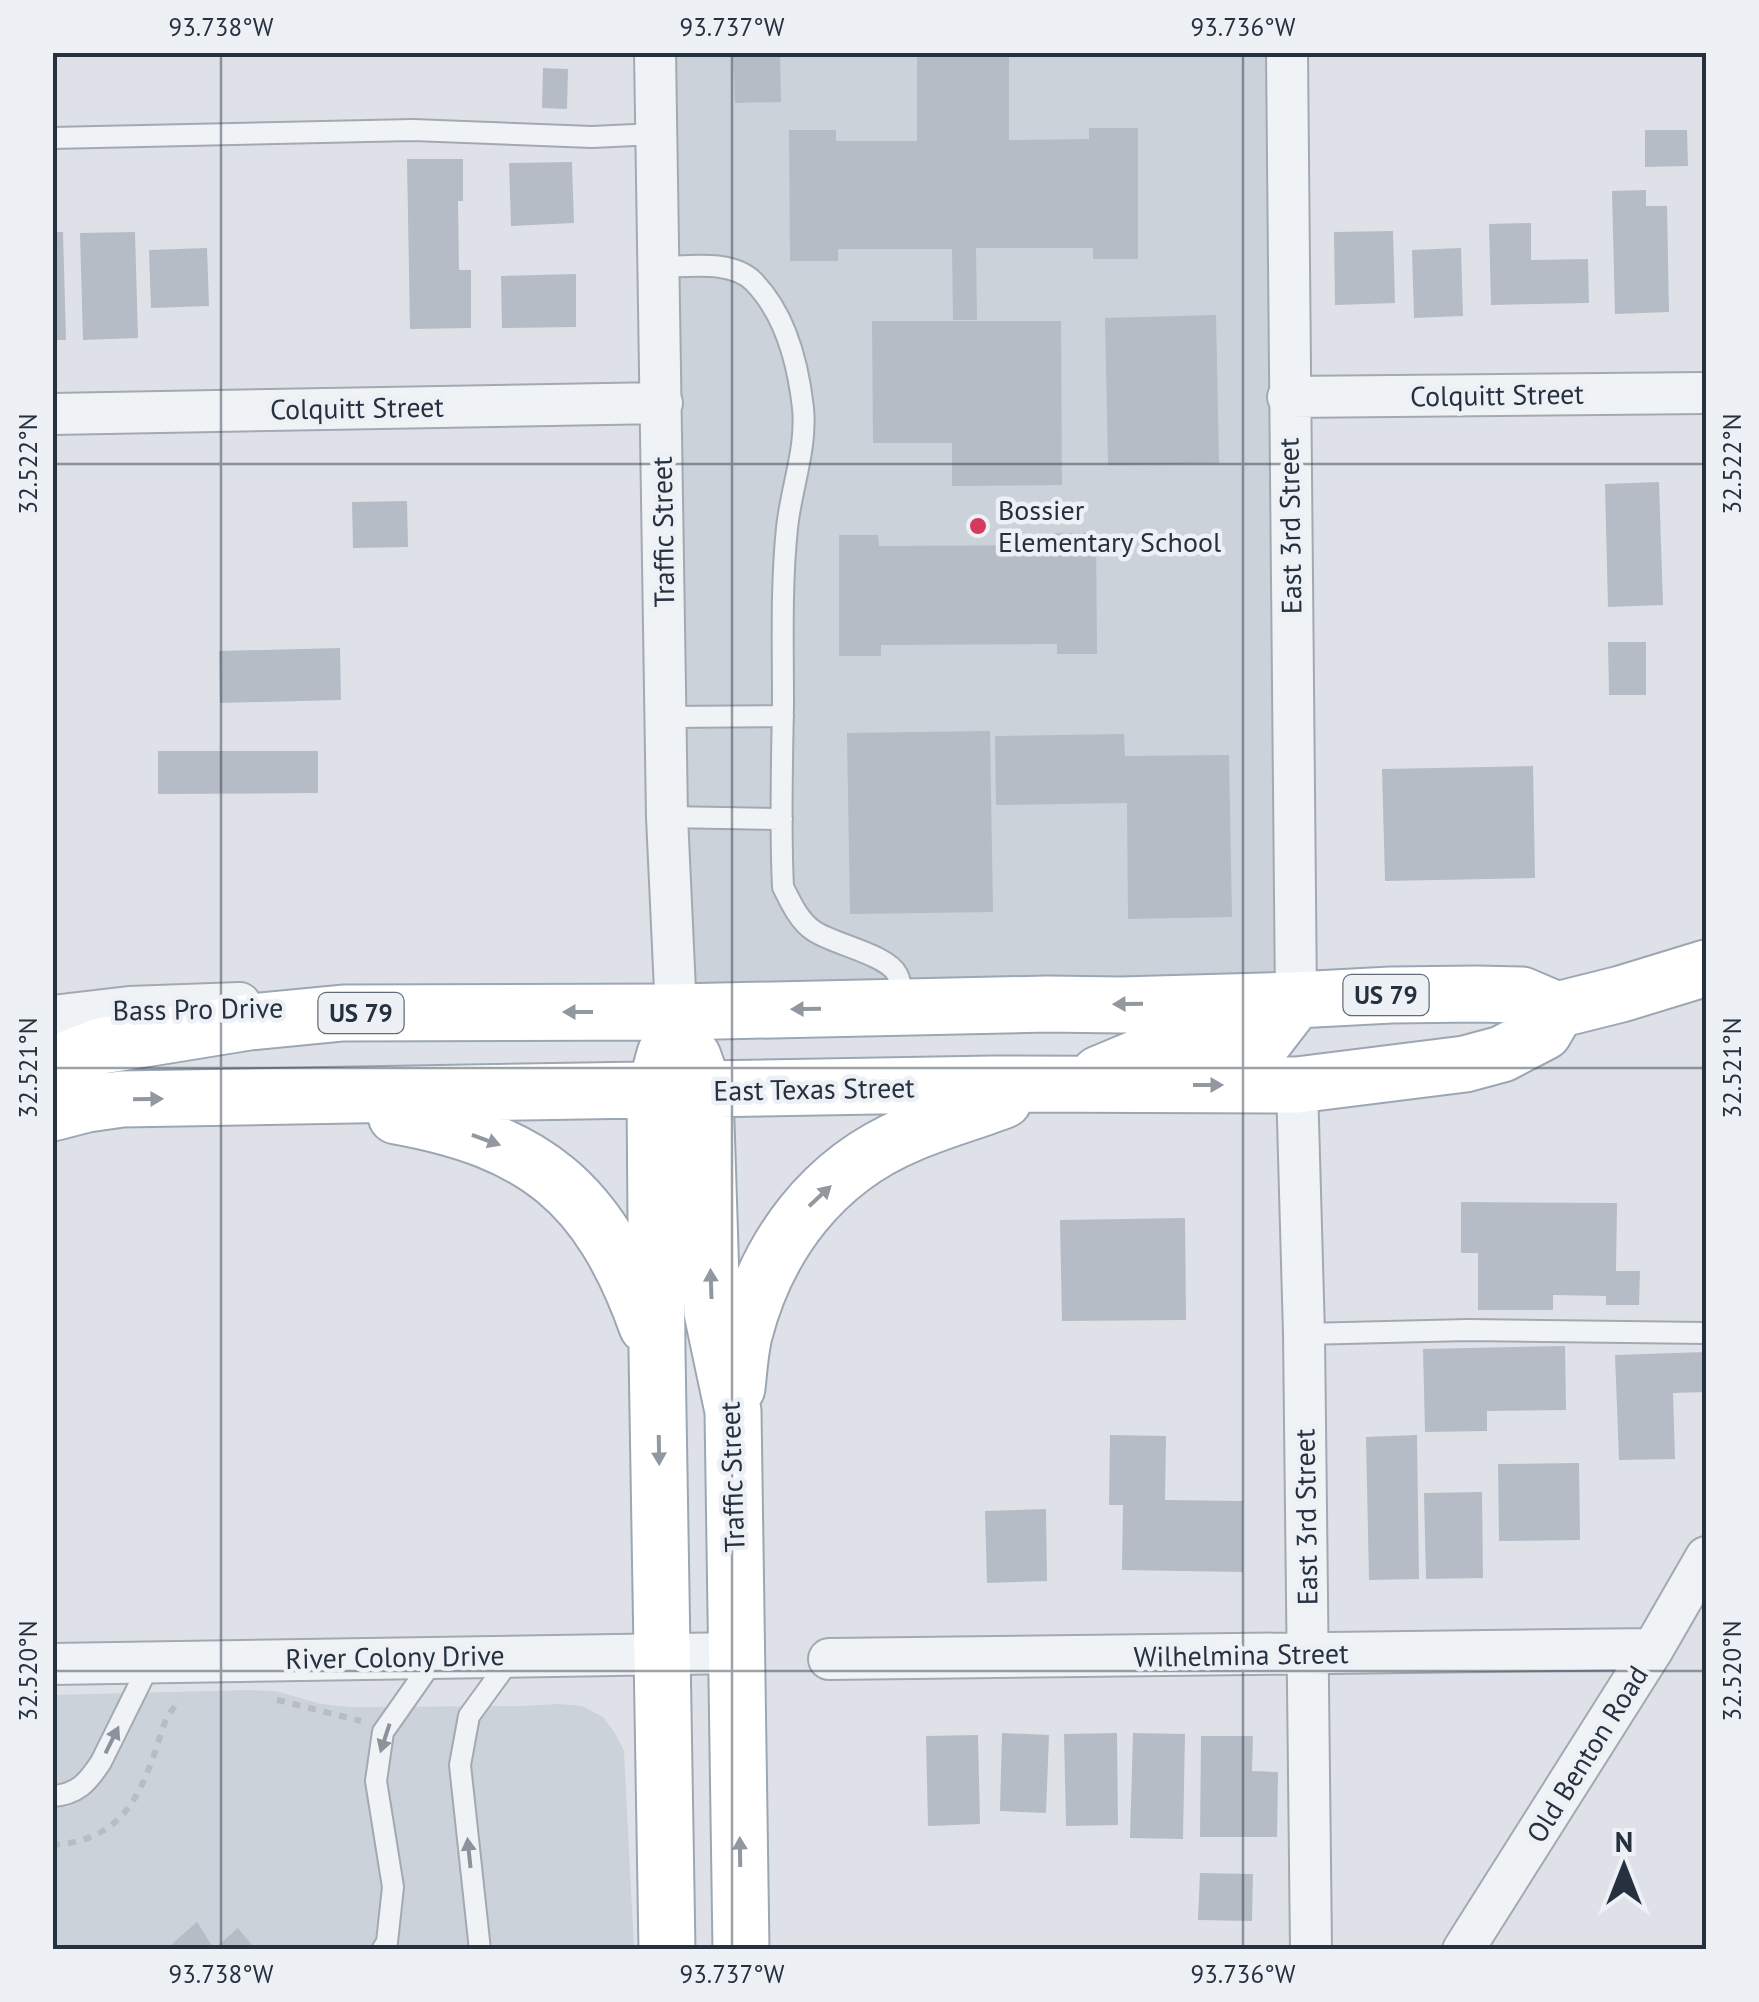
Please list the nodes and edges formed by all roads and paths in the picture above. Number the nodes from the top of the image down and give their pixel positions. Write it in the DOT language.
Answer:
graph roads {
  1 [pos="654,52"];
  2 [pos="1286,52"];
  3 [pos="656,134"];
  4 [pos="52,138"];
  5 [pos="659,267"];
  6 [pos="1706,393"];
  7 [pos="1288,397"];
  8 [pos="662,403"];
  9 [pos="52,414"];
  10 [pos="782,716"];
  11 [pos="666,717"];
  12 [pos="667,817"];
  13 [pos="782,819"];
  14 [pos="1706,968"];
  15 [pos="1476,994"];
  16 [pos="1296,1000"];
  17 [pos="904,1006"];
  18 [pos="1557,1010"];
  19 [pos="676,1012"];
  20 [pos="343,1013"];
  21 [pos="52,1016"];
  22 [pos="52,1065"];
  23 [pos="1060,1084"];
  24 [pos="1296,1085"];
  25 [pos="680,1091"];
  26 [pos="288,1097"];
  27 [pos="52,1113"];
  28 [pos="1706,1333"];
  29 [pos="1304,1334"];
  30 [pos="657,1352"];
  31 [pos="734,1411"];
  32 [pos="1706,1557"];
  33 [pos="1653,1649"];
  34 [pos="736,1653"];
  35 [pos="662,1654"];
  36 [pos="513,1655"];
  37 [pos="1307,1655"];
  38 [pos="436,1656"];
  39 [pos="829,1659"];
  40 [pos="151,1661"];
  41 [pos="52,1664"];
  42 [pos="263,1697"];
  43 [pos="192,1698"];
  44 [pos="361,1721"];
  45 [pos="52,1796"];
  46 [pos="52,1846"];
  47 [pos="382,1950"];
  48 [pos="480,1950"];
  49 [pos="666,1950"];
  50 [pos="741,1950"];
  51 [pos="1311,1950"];
  52 [pos="1463,1950"];
  1 -- 3 [label="street, Traffic Street"];
  2 -- 7 [label="street, East 3rd Street"];
  3 -- 4 [label="lane"];
  3 -- 5 [label="street, Traffic Street"];
  5 -- 8 [label="street, Traffic Street"];
  5 -- 10 [label="lane"];
  6 -- 7 [label="street, Colquitt Street"];
  7 -- 16 [label="street, East 3rd Street"];
  8 -- 9 [label="street, Colquitt Street"];
  8 -- 11 [label="street, Traffic Street"];
  10 -- 11 [label="lane"];
  10 -- 13 [label="lane"];
  11 -- 12 [label="street, Traffic Street"];
  12 -- 13 [label="lane"];
  12 -- 19 [label="street, Traffic Street"];
  13 -- 17 [label="lane"];
  14 -- 18 [label="main road, East Texas Street"];
  15 -- 16 [label="main road, US 79"];
  15 -- 18 [label="main road, US 79"];
  15 -- 24 [label="main road"];
  16 -- 17 [label="main road, US 79, one-way"];
  16 -- 23 [label="main road"];
  17 -- 19 [label="main road, US 79, one-way"];
  18 -- 24 [label="main road, East Texas Street"];
  19 -- 20 [label="main road, US 79, one-way"];
  19 -- 25 [label="main road, Traffic Street"];
  20 -- 21 [label="street, Bass Pro Drive"];
  20 -- 22 [label="main road, US 79"];
  23 -- 24 [label="main road, East Texas Street, one-way"];
  23 -- 25 [label="main road, East Texas Street"];
  31 -- 23 [label="main road, one-way"];
  24 -- 29 [label="street, East 3rd Street"];
  25 -- 26 [label="main road, East Texas Street"];
  25 -- 30 [label="main road, Traffic Street"];
  31 -- 25 [label="main road, Traffic Street, one-way"];
  27 -- 26 [label="main road, East Texas Street, one-way"];
  26 -- 30 [label="main road, one-way"];
  28 -- 29 [label="lane"];
  29 -- 37 [label="street, East 3rd Street"];
  30 -- 35 [label="main road, Traffic Street, one-way"];
  31 -- 34 [label="main road, Traffic Street"];
  32 -- 33 [label="street, Old Benton Road"];
  33 -- 37 [label="street, Wilhelmina Street"];
  33 -- 52 [label="street, Old Benton Road"];
  34 -- 35 [label="street, River Colony Drive"];
  50 -- 34 [label="main road, Traffic Street, one-way"];
  35 -- 36 [label="street, River Colony Drive"];
  35 -- 49 [label="main road, Traffic Street"];
  36 -- 38 [label="street, River Colony Drive"];
  48 -- 36 [label="lane, one-way"];
  37 -- 39 [label="street, Wilhelmina Street"];
  37 -- 51 [label="street, East 3rd Street"];
  38 -- 40 [label="street, River Colony Drive"];
  38 -- 47 [label="lane, one-way"];
  40 -- 41 [label="street, River Colony Drive"];
  45 -- 40 [label="lane, one-way"];
  42 -- 44 [label="path"];
  43 -- 46 [label="path"];
}
